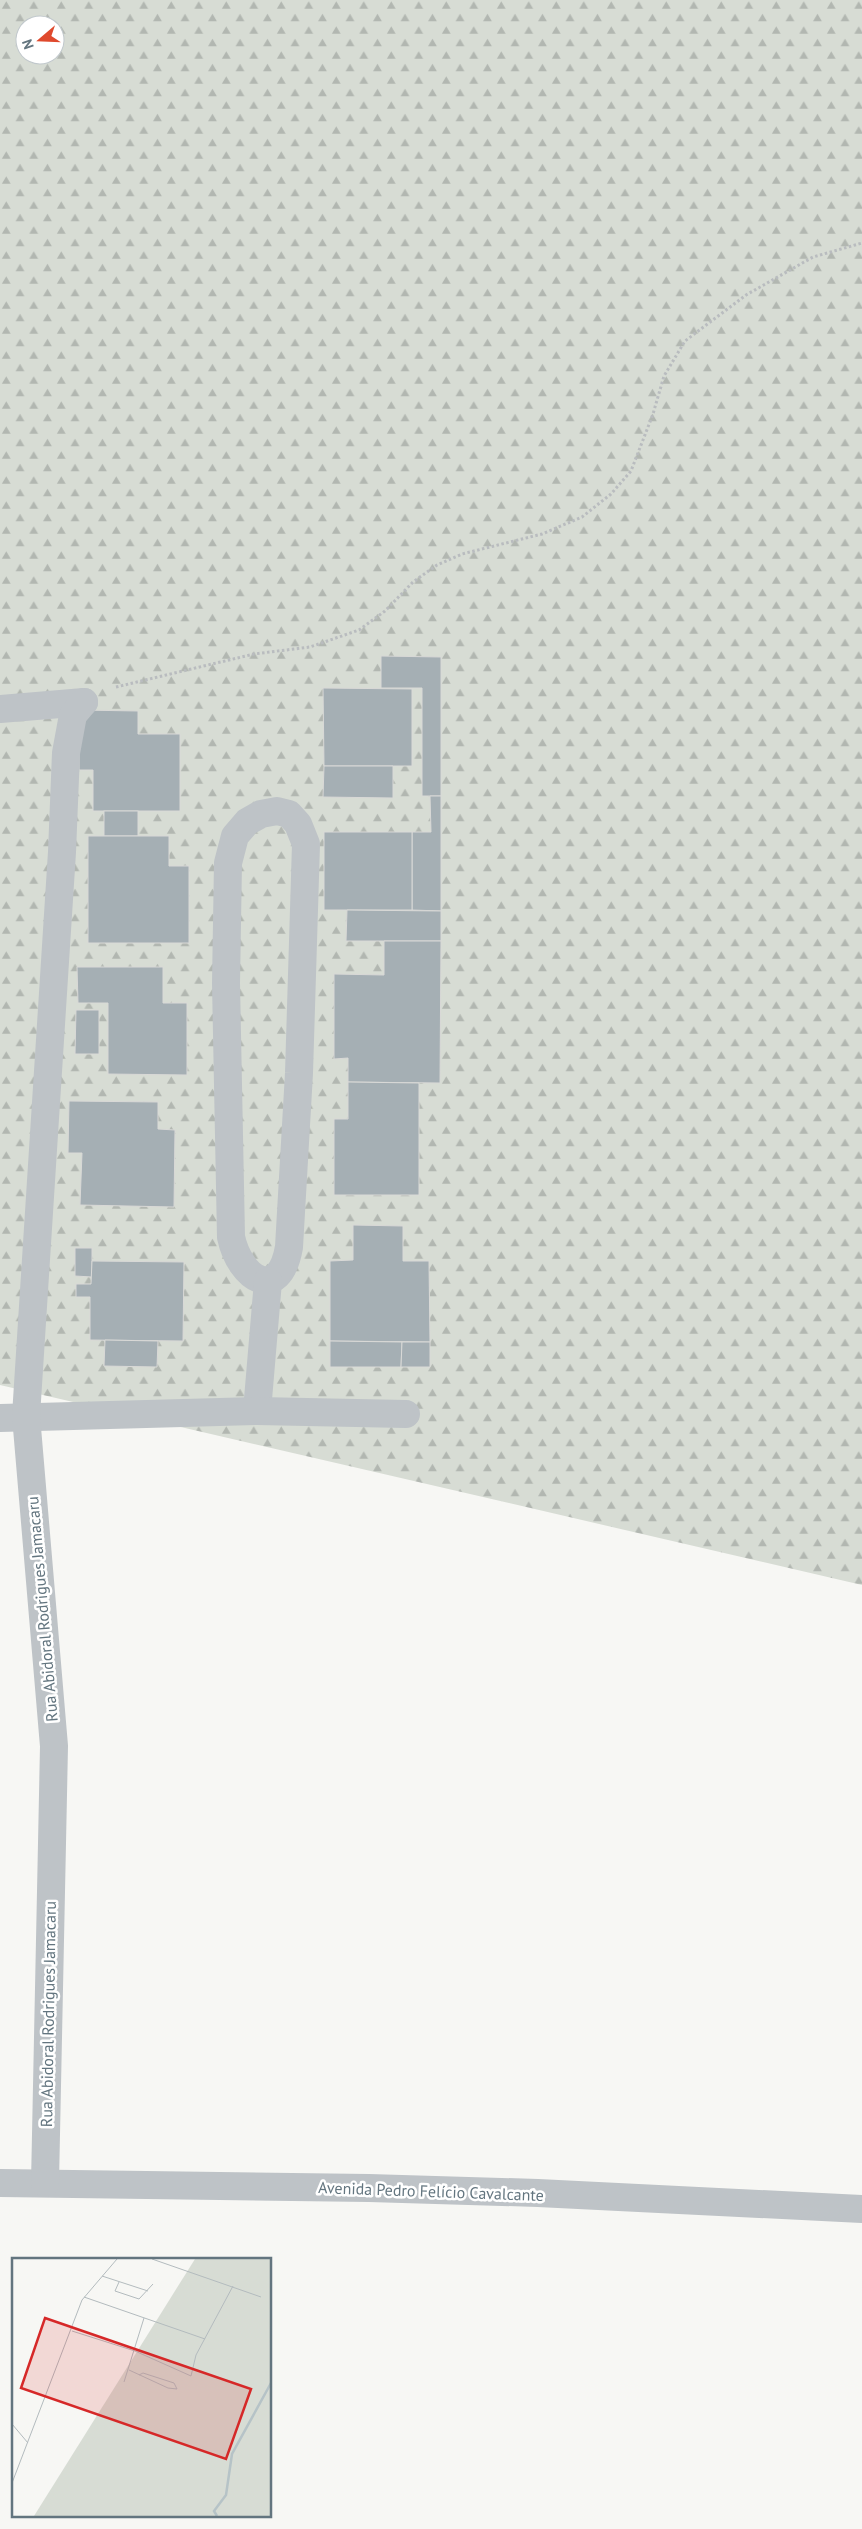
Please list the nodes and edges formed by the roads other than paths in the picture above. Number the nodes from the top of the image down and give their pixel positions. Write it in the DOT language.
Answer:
graph roads {
  1 [pos="0,709"];
  2 [pos="268,1281"];
  3 [pos="257,1411"];
  4 [pos="406,1414"];
  5 [pos="13,1417"];
  6 [pos="45,2183"];
  7 [pos="0,2184"];
  8 [pos="862,2209"];
  1 -- 5 [label="street, Rua Abidoral Rodrigues Jamacaru"];
  2 -- 2 [label="street"];
  2 -- 3 [label="street"];
  3 -- 4 [label="street"];
  3 -- 5 [label="street"];
  5 -- 6 [label="street, Rua Abidoral Rodrigues Jamacaru"];
  6 -- 7 [label="street, Avenida Pedro Felício Cavalcante"];
  6 -- 8 [label="street, Avenida Pedro Felício Cavalcante"];
}
